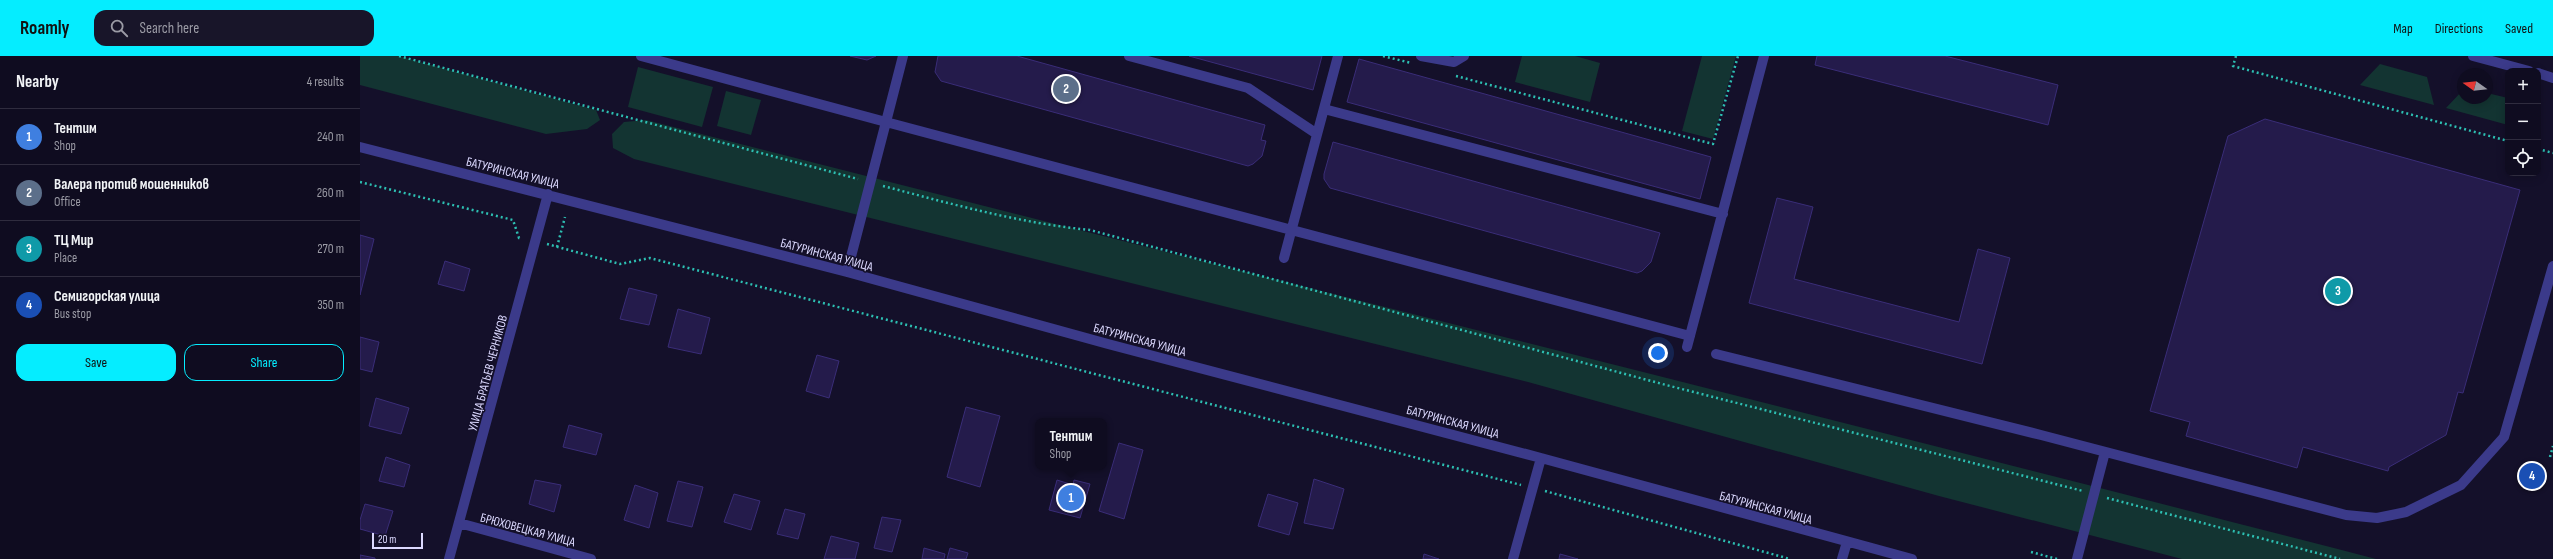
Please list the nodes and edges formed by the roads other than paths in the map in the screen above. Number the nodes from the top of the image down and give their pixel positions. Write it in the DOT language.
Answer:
graph roads {
  1 [pos="641,56"];
  2 [pos="903,56"];
  3 [pos="1129,56"];
  4 [pos="1338,56"];
  5 [pos="1421,56"];
  6 [pos="1464,56"];
  7 [pos="1764,56"];
  8 [pos="2473,56"];
  9 [pos="2518,68"];
  10 [pos="2541,75"];
  11 [pos="2553,78"];
  12 [pos="1324,109"];
  13 [pos="886,122"];
  14 [pos="1317,134"];
  15 [pos="360,147"];
  16 [pos="548,194"];
  17 [pos="1723,214"];
  18 [pos="1292,229"];
  19 [pos="1284,258"];
  20 [pos="2553,266"];
  21 [pos="847,272"];
  22 [pos="1690,336"];
  23 [pos="1687,347"];
  24 [pos="1716,354"];
  25 [pos="2105,452"];
  26 [pos="1541,458"];
  27 [pos="459,523"];
  28 [pos="1847,542"];
  29 [pos="449,559"];
  30 [pos="591,559"];
  31 [pos="1513,559"];
  32 [pos="1842,559"];
  33 [pos="1912,559"];
  34 [pos="2077,559"];
  1 -- 13 [label="street"];
  2 -- 13 [label="street"];
  3 -- 14 [label="street"];
  4 -- 12 [label="street"];
  5 -- 6 [label="street"];
  7 -- 17 [label="street"];
  8 -- 9 [label="street"];
  10 -- 11 [label="street"];
  12 -- 14 [label="street"];
  12 -- 17 [label="street"];
  13 -- 18 [label="street"];
  13 -- 21 [label="street"];
  14 -- 18 [label="street"];
  15 -- 16 [label="street, БАТУРИНСКАЯ УЛИЦА"];
  16 -- 21 [label="street, БАТУРИНСКАЯ УЛИЦА"];
  16 -- 27 [label="street, УЛИЦА БРАТЬЕВ ЧЕРНИКОВ"];
  17 -- 22 [label="street"];
  18 -- 19 [label="street"];
  18 -- 22 [label="street"];
  20 -- 25 [label="street"];
  21 -- 26 [label="street, БАТУРИНСКАЯ УЛИЦА"];
  22 -- 23 [label="street"];
  24 -- 25 [label="street"];
  25 -- 34 [label="street"];
  26 -- 28 [label="street, БАТУРИНСКАЯ УЛИЦА"];
  26 -- 31 [label="street"];
  27 -- 29 [label="street, УЛИЦА БРАТЬЕВ ЧЕРНИКОВ"];
  27 -- 30 [label="street, БРЮХОВЕЦКАЯ УЛИЦА"];
  28 -- 32 [label="street"];
  28 -- 33 [label="street, БАТУРИНСКАЯ УЛИЦА"];
}
